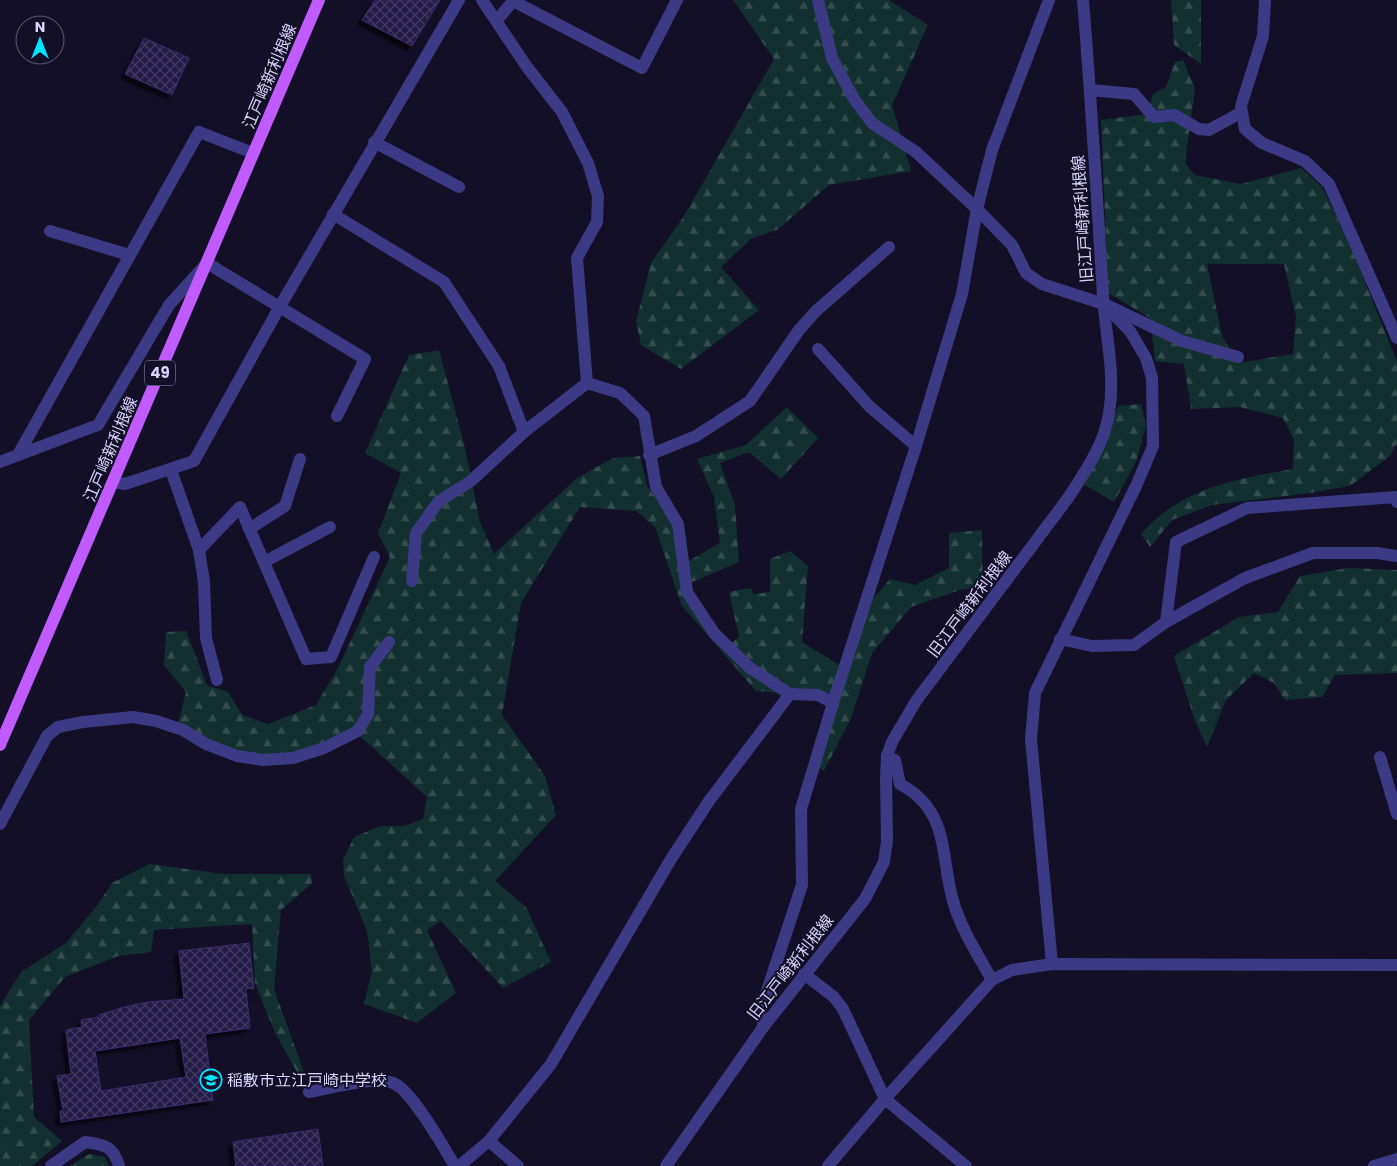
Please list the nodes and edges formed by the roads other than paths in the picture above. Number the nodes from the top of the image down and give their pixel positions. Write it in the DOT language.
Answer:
graph roads {
  1 [pos="319,0"];
  2 [pos="459,0"];
  3 [pos="482,0"];
  4 [pos="677,0"];
  5 [pos="818,0"];
  6 [pos="1049,0"];
  7 [pos="1083,0"];
  8 [pos="1265,0"];
  9 [pos="497,20"];
  10 [pos="1090,90"];
  11 [pos="1242,112"];
  12 [pos="374,142"];
  13 [pos="253,154"];
  14 [pos="459,187"];
  15 [pos="977,210"];
  16 [pos="333,214"];
  17 [pos="50,231"];
  18 [pos="889,248"];
  19 [pos="129,255"];
  20 [pos="207,263"];
  21 [pos="1104,304"];
  22 [pos="279,308"];
  23 [pos="1397,338"];
  24 [pos="818,349"];
  25 [pos="1238,357"];
  26 [pos="587,383"];
  27 [pos="337,416"];
  28 [pos="524,432"];
  29 [pos="916,446"];
  30 [pos="18,455"];
  31 [pos="649,455"];
  32 [pos="300,459"];
  33 [pos="0,462"];
  34 [pos="171,470"];
  35 [pos="113,482"];
  36 [pos="1397,502"];
  37 [pos="330,527"];
  38 [pos="249,529"];
  39 [pos="199,550"];
  40 [pos="1397,556"];
  41 [pos="374,557"];
  42 [pos="264,562"];
  43 [pos="412,581"];
  44 [pos="1166,622"];
  45 [pos="1060,639"];
  46 [pos="389,642"];
  47 [pos="217,680"];
  48 [pos="790,694"];
  49 [pos="833,702"];
  50 [pos="0,745"];
  51 [pos="887,756"];
  52 [pos="1380,757"];
  53 [pos="1397,814"];
  54 [pos="0,824"];
  55 [pos="1052,964"];
  56 [pos="1397,965"];
  57 [pos="804,974"];
  58 [pos="992,980"];
  59 [pos="764,1026"];
  60 [pos="309,1092"];
  61 [pos="885,1099"];
  62 [pos="489,1141"];
  63 [pos="1397,1159"];
  64 [pos="51,1166"];
  65 [pos="119,1166"];
  66 [pos="457,1166"];
  67 [pos="518,1166"];
  68 [pos="666,1166"];
  69 [pos="828,1166"];
  70 [pos="966,1166"];
  71 [pos="1374,1166"];
  1 -- 13 [label="main road, 江戸崎新利根線 / 49"];
  2 -- 12 [label="street"];
  3 -- 9 [label="street"];
  4 -- 9 [label="street"];
  5 -- 15 [label="street"];
  6 -- 15 [label="street"];
  7 -- 10 [label="street, 旧江戸崎新利根線"];
  8 -- 11 [label="street"];
  9 -- 26 [label="street"];
  10 -- 11 [label="street"];
  10 -- 21 [label="street, 旧江戸崎新利根線"];
  11 -- 23 [label="street"];
  12 -- 14 [label="street"];
  12 -- 16 [label="street"];
  13 -- 19 [label="street"];
  13 -- 20 [label="main road, 江戸崎新利根線 / 49"];
  15 -- 21 [label="street"];
  15 -- 29 [label="street"];
  16 -- 22 [label="street"];
  16 -- 28 [label="street"];
  17 -- 19 [label="street"];
  18 -- 31 [label="street"];
  19 -- 30 [label="street"];
  20 -- 22 [label="street"];
  20 -- 30 [label="street"];
  20 -- 35 [label="main road, 江戸崎新利根線 / 49"];
  21 -- 25 [label="street"];
  21 -- 45 [label="street"];
  21 -- 51 [label="street, 旧江戸崎新利根線"];
  22 -- 27 [label="street"];
  22 -- 34 [label="street"];
  24 -- 29 [label="street"];
  26 -- 28 [label="street"];
  26 -- 31 [label="street"];
  28 -- 43 [label="street"];
  29 -- 49 [label="street"];
  30 -- 33 [label="street"];
  31 -- 48 [label="street"];
  32 -- 38 [label="street"];
  34 -- 35 [label="street"];
  34 -- 39 [label="street"];
  35 -- 50 [label="main road, 江戸崎新利根線 / 49"];
  36 -- 44 [label="street"];
  37 -- 42 [label="street"];
  38 -- 39 [label="street"];
  38 -- 42 [label="street"];
  39 -- 47 [label="street"];
  40 -- 44 [label="street"];
  41 -- 42 [label="street"];
  44 -- 45 [label="street"];
  45 -- 55 [label="street"];
  46 -- 54 [label="street"];
  48 -- 49 [label="street"];
  48 -- 62 [label="street"];
  49 -- 59 [label="street"];
  51 -- 57 [label="street, 旧江戸崎新利根線"];
  51 -- 58 [label="street"];
  52 -- 53 [label="street"];
  55 -- 56 [label="street"];
  55 -- 58 [label="street"];
  57 -- 59 [label="street, 旧江戸崎新利根線"];
  57 -- 61 [label="street"];
  58 -- 61 [label="street"];
  59 -- 68 [label="street, 旧江戸崎新利根線"];
  60 -- 66 [label="street"];
  61 -- 69 [label="street"];
  61 -- 70 [label="street"];
  62 -- 66 [label="street"];
  62 -- 67 [label="street"];
  63 -- 71 [label="street"];
  64 -- 65 [label="street"];
}
